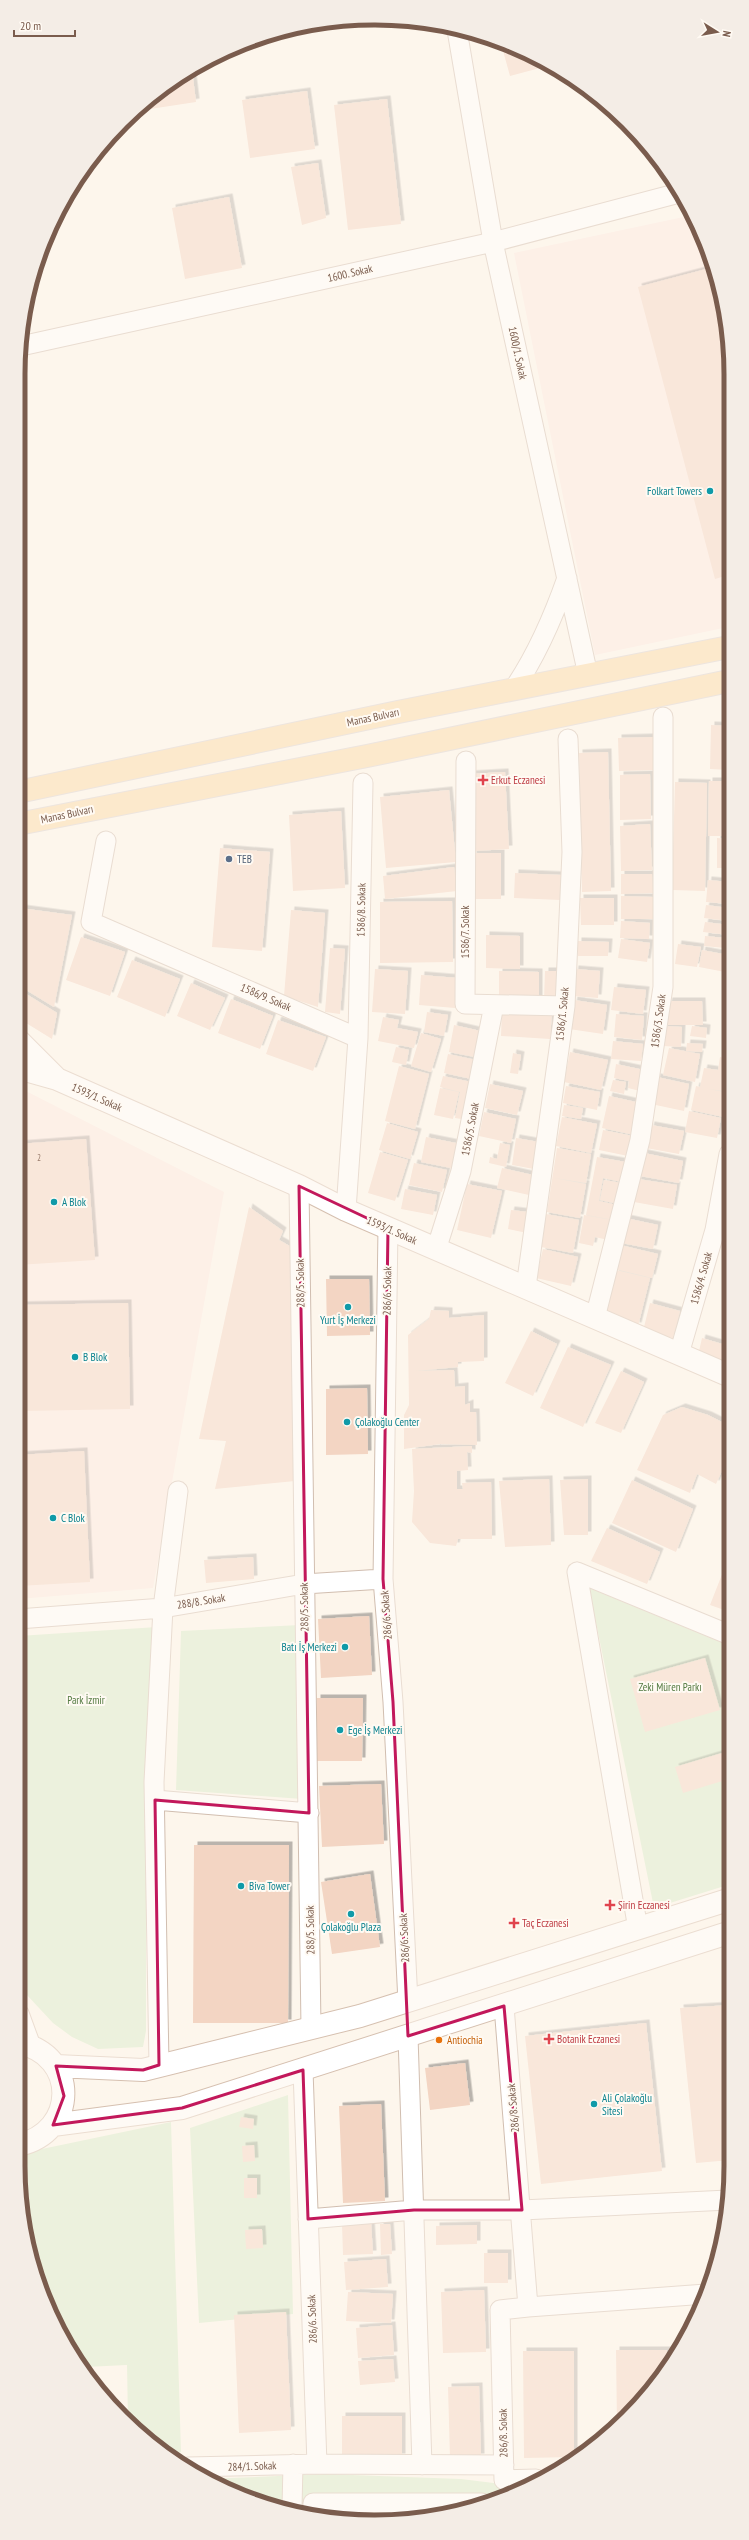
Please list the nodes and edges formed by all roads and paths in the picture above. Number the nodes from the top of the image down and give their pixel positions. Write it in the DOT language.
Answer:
graph roads {
  1 [pos="458,35"];
  2 [pos="674,194"];
  3 [pos="493,242"];
  4 [pos="27,345"];
  5 [pos="567,578"];
  6 [pos="724,648"];
  7 [pos="588,675"];
  8 [pos="724,682"];
  9 [pos="512,690"];
  10 [pos="663,716"];
  11 [pos="568,740"];
  12 [pos="466,761"];
  13 [pos="364,783"];
  14 [pos="25,791"];
  15 [pos="25,823"];
  16 [pos="106,841"];
  17 [pos="494,1005"];
  18 [pos="565,1006"];
  19 [pos="358,1038"];
  20 [pos="25,1047"];
  21 [pos="25,1070"];
  22 [pos="57,1079"];
  23 [pos="724,1181"];
  24 [pos="299,1186"];
  25 [pos="346,1210"];
  26 [pos="388,1228"];
  27 [pos="436,1250"];
  28 [pos="526,1287"];
  29 [pos="595,1318"];
  30 [pos="679,1354"];
  31 [pos="724,1373"];
  32 [pos="178,1491"];
  33 [pos="383,1579"];
  34 [pos="304,1584"];
  35 [pos="163,1608"];
  36 [pos="25,1618"];
  37 [pos="724,1633"];
  38 [pos="155,1800"];
  39 [pos="309,1813"];
  40 [pos="724,1901"];
  41 [pos="638,1929"];
  42 [pos="724,1934"];
  43 [pos="408,2002"];
  44 [pos="504,2006"];
  45 [pos="311,2027"];
  46 [pos="408,2036"];
  47 [pos="25,2044"];
  48 [pos="159,2065"];
  49 [pos="56,2066"];
  50 [pos="303,2070"];
  51 [pos="53,2125"];
  52 [pos="25,2143"];
  53 [pos="722,2200"];
  54 [pos="414,2210"];
  55 [pos="522,2210"];
  56 [pos="308,2219"];
  57 [pos="699,2295"];
  58 [pos="528,2307"];
  59 [pos="293,2464"];
  60 [pos="317,2464"];
  61 [pos="422,2465"];
  62 [pos="504,2465"];
  63 [pos="198,2467"];
  64 [pos="530,2478"];
  65 [pos="458,2504"];
  66 [pos="292,2505"];
  67 [pos="313,2509"];
  68 [pos="355,2511"];
  1 -- 3 [label="street, 1600/1. Sokak"];
  2 -- 3 [label="street, 1600. Sokak"];
  3 -- 4 [label="street, 1600. Sokak"];
  3 -- 5 [label="street, 1600/1. Sokak"];
  5 -- 7 [label="street, 1600/1. Sokak"];
  5 -- 9 [label="street"];
  6 -- 7 [label="main road, Manas Bulvarı"];
  7 -- 9 [label="main road, Manas Bulvarı"];
  8 -- 15 [label="main road, Manas Bulvarı"];
  9 -- 14 [label="main road, Manas Bulvarı"];
  10 -- 29 [label="street, 1586/3. Sokak"];
  11 -- 18 [label="street, 1586/1. Sokak"];
  12 -- 17 [label="street, 1586/7. Sokak"];
  13 -- 19 [label="street, 1586/8. Sokak"];
  16 -- 19 [label="street, 1586/9. Sokak"];
  17 -- 18 [label="street, 1586/7. Sokak"];
  17 -- 27 [label="street, 1586/5. Sokak"];
  18 -- 28 [label="street, 1586/1. Sokak"];
  19 -- 25 [label="street"];
  20 -- 22 [label="main road, 1593/1. Sokak"];
  21 -- 22 [label="main road, 1593/1. Sokak"];
  22 -- 24 [label="main road, 1593/1. Sokak"];
  23 -- 30 [label="street, 1586/4. Sokak"];
  24 -- 25 [label="main road, 1593/1. Sokak"];
  24 -- 34 [label="street, 288/5. Sokak"];
  25 -- 26 [label="main road, 1593/1. Sokak"];
  26 -- 27 [label="main road, 1593/1. Sokak"];
  26 -- 33 [label="street, 286/6. Sokak"];
  27 -- 28 [label="main road, 1593/1. Sokak"];
  28 -- 29 [label="main road, 1593/1. Sokak"];
  29 -- 30 [label="main road, 1593/1. Sokak"];
  30 -- 31 [label="main road, 1593/1. Sokak"];
  32 -- 35 [label="street"];
  33 -- 34 [label="street, 288/8. Sokak"];
  33 -- 43 [label="street, 286/6. Sokak"];
  34 -- 35 [label="street, 288/8. Sokak"];
  34 -- 39 [label="street, 288/5. Sokak"];
  35 -- 36 [label="street, 288/8. Sokak"];
  35 -- 38 [label="street"];
  37 -- 41 [label="street"];
  38 -- 39 [label="street"];
  38 -- 48 [label="street"];
  39 -- 45 [label="street, 288/5. Sokak"];
  40 -- 41 [label="main road"];
  41 -- 43 [label="main road"];
  42 -- 44 [label="main road"];
  43 -- 45 [label="main road"];
  43 -- 46 [label="main road"];
  44 -- 46 [label="main road"];
  44 -- 55 [label="street, 286/8. Sokak"];
  45 -- 48 [label="main road"];
  46 -- 50 [label="main road"];
  46 -- 54 [label="street"];
  47 -- 49 [label="main road"];
  48 -- 49 [label="main road"];
  49 -- 51 [label="main road"];
  50 -- 51 [label="main road"];
  50 -- 56 [label="street, 286/6. Sokak"];
  51 -- 52 [label="main road"];
  53 -- 55 [label="street"];
  54 -- 55 [label="street"];
  54 -- 56 [label="street"];
  54 -- 61 [label="street"];
  55 -- 58 [label="street, 286/8. Sokak"];
  56 -- 60 [label="street, 286/6. Sokak"];
  57 -- 58 [label="street"];
  58 -- 62 [label="street, 286/8. Sokak"];
  59 -- 60 [label="street, 284/1. Sokak"];
  59 -- 63 [label="street, 284/1. Sokak"];
  59 -- 66 [label="street"];
  60 -- 61 [label="street"];
  61 -- 62 [label="street"];
  62 -- 64 [label="street"];
  65 -- 68 [label="street"];
  67 -- 68 [label="street"];
}
